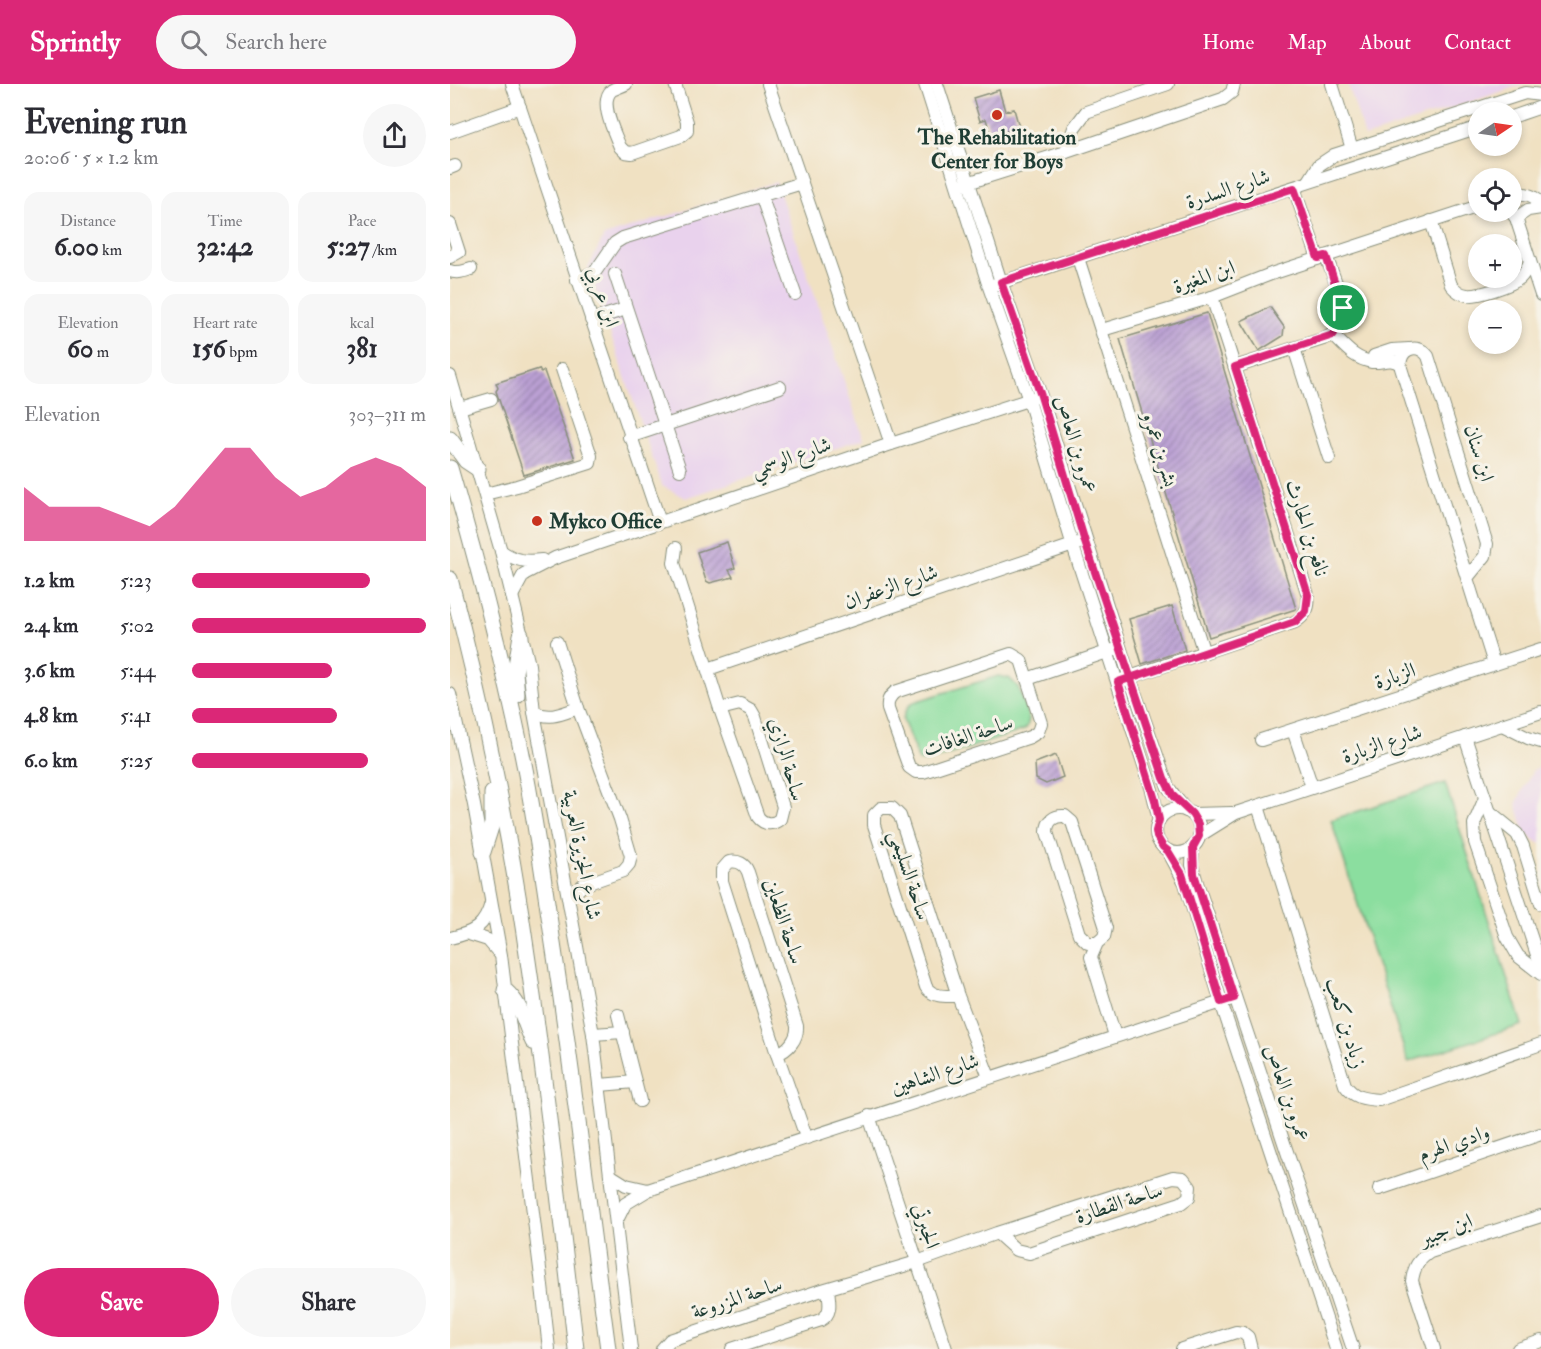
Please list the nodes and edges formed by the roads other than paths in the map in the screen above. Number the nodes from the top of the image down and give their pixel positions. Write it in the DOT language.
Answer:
graph roads {
  1 [pos="512,84"];
  2 [pos="626,84"];
  3 [pos="675,84"];
  4 [pos="768,84"];
  5 [pos="925,84"];
  6 [pos="937,84"];
  7 [pos="1168,84"];
  8 [pos="1234,84"];
  9 [pos="1332,84"];
  10 [pos="1541,95"];
  11 [pos="520,107"];
  12 [pos="1541,107"];
  13 [pos="1522,114"];
  14 [pos="1468,130"];
  15 [pos="450,132"];
  16 [pos="1352,149"];
  17 [pos="1066,152"];
  18 [pos="1309,181"];
  19 [pos="802,183"];
  20 [pos="963,184"];
  21 [pos="1294,188"];
  22 [pos="1522,193"];
  23 [pos="760,195"];
  24 [pos="1541,206"];
  25 [pos="1468,209"];
  26 [pos="1522,212"];
  27 [pos="1431,221"];
  28 [pos="1516,222"];
  29 [pos="450,224"];
  30 [pos="450,257"];
  31 [pos="1322,257"];
  32 [pos="1078,258"];
  33 [pos="1530,262"];
  34 [pos="471,269"];
  35 [pos="450,270"];
  36 [pos="615,274"];
  37 [pos="577,280"];
  38 [pos="995,284"];
  39 [pos="795,294"];
  40 [pos="1541,296"];
  41 [pos="1212,297"];
  42 [pos="626,309"];
  43 [pos="591,320"];
  44 [pos="1102,330"];
  45 [pos="1333,335"];
  46 [pos="1294,348"];
  47 [pos="1409,349"];
  48 [pos="1368,360"];
  49 [pos="1400,364"];
  50 [pos="1235,367"];
  51 [pos="562,369"];
  52 [pos="450,376"];
  53 [pos="780,387"];
  54 [pos="1035,398"];
  55 [pos="491,399"];
  56 [pos="460,408"];
  57 [pos="665,425"];
  58 [pos="629,437"];
  59 [pos="450,439"];
  60 [pos="891,444"];
  61 [pos="1329,458"];
  62 [pos="450,468"];
  63 [pos="478,469"];
  64 [pos="680,470"];
  65 [pos="485,494"];
  66 [pos="660,522"];
  67 [pos="1085,542"];
  68 [pos="1072,546"];
  69 [pos="676,548"];
  70 [pos="501,551"];
  71 [pos="555,558"];
  72 [pos="1467,578"];
  73 [pos="450,579"];
  74 [pos="512,596"];
  75 [pos="521,635"];
  76 [pos="556,642"];
  77 [pos="1120,648"];
  78 [pos="1541,649"];
  79 [pos="1107,652"];
  80 [pos="1204,652"];
  81 [pos="1494,664"];
  82 [pos="708,669"];
  83 [pos="1027,679"];
  84 [pos="1124,680"];
  85 [pos="450,694"];
  86 [pos="578,708"];
  87 [pos="720,709"];
  88 [pos="534,712"];
  89 [pos="1541,712"];
  90 [pos="1502,725"];
  91 [pos="1293,730"];
  92 [pos="1466,737"];
  93 [pos="1261,740"];
  94 [pos="1541,742"];
  95 [pos="521,749"];
  96 [pos="494,764"];
  97 [pos="1312,787"];
  98 [pos="1485,798"];
  99 [pos="1258,806"];
  100 [pos="1189,812"];
  101 [pos="1490,812"];
  102 [pos="1236,813"];
  103 [pos="1159,820"];
  104 [pos="1196,841"];
  105 [pos="1168,851"];
  106 [pos="483,852"];
  107 [pos="1535,863"];
  108 [pos="569,898"];
  109 [pos="492,901"];
  110 [pos="1541,904"];
  111 [pos="469,934"];
  112 [pos="1079,934"];
  113 [pos="450,939"];
  114 [pos="1097,943"];
  115 [pos="501,955"];
  116 [pos="1541,967"];
  117 [pos="1541,974"];
  118 [pos="505,990"];
  119 [pos="958,996"];
  120 [pos="1234,998"];
  121 [pos="1221,1002"];
  122 [pos="618,1015"];
  123 [pos="623,1032"];
  124 [pos="593,1034"];
  125 [pos="1113,1037"];
  126 [pos="1541,1044"];
  127 [pos="777,1054"];
  128 [pos="541,1056"];
  129 [pos="989,1077"];
  130 [pos="635,1082"];
  131 [pos="600,1085"];
  132 [pos="640,1101"];
  133 [pos="869,1116"];
  134 [pos="1541,1134"];
  135 [pos="806,1137"];
  136 [pos="610,1175"];
  137 [pos="1379,1189"];
  138 [pos="648,1190"];
  139 [pos="1541,1216"];
  140 [pos="616,1221"];
  141 [pos="998,1233"];
  142 [pos="917,1262"];
  143 [pos="828,1289"];
  144 [pos="1541,1341"];
  145 [pos="549,1349"];
  146 [pos="576,1349"];
  147 [pos="608,1349"];
  148 [pos="631,1349"];
  149 [pos="662,1349"];
  150 [pos="732,1349"];
  151 [pos="946,1349"];
  152 [pos="1182,1349"];
  153 [pos="1251,1349"];
  154 [pos="1336,1349"];
  155 [pos="1353,1349"];
  156 [pos="1434,1349"];
  157 [pos="1518,1349"];
  1 -- 11 [label="street, ابن عربي"];
  2 -- 3 [label="street"];
  4 -- 19 [label="street"];
  5 -- 20 [label="street, عمرو بن العاص"];
  6 -- 20 [label="street, عمرو بن العاص"];
  7 -- 17 [label="street"];
  8 -- 17 [label="street"];
  9 -- 16 [label="street"];
  10 -- 16 [label="street"];
  11 -- 15 [label="street"];
  11 -- 37 [label="street, ابن عربي"];
  12 -- 13 [label="street"];
  14 -- 18 [label="street, شارع السدرة"];
  16 -- 18 [label="street"];
  17 -- 20 [label="street"];
  18 -- 21 [label="street, شارع السدرة"];
  19 -- 23 [label="street"];
  19 -- 60 [label="street"];
  20 -- 38 [label="street, عمرو بن العاص"];
  21 -- 31 [label="street"];
  21 -- 32 [label="street, شارع السدرة"];
  22 -- 24 [label="street"];
  23 -- 37 [label="street"];
  23 -- 39 [label="street"];
  24 -- 26 [label="street"];
  25 -- 27 [label="street, ابن المغيرة"];
  27 -- 31 [label="street, ابن المغيرة"];
  27 -- 33 [label="street"];
  28 -- 33 [label="street"];
  29 -- 30 [label="street"];
  31 -- 41 [label="street, ابن المغيرة"];
  31 -- 45 [label="street"];
  32 -- 38 [label="street, شارع السدرة"];
  32 -- 44 [label="street, بشر بن عمرو"];
  33 -- 40 [label="street"];
  34 -- 35 [label="street"];
  36 -- 42 [label="street"];
  37 -- 43 [label="street, ابن عربي"];
  38 -- 54 [label="street, عمرو بن العاص"];
  41 -- 44 [label="street, ابن المغيرة"];
  41 -- 50 [label="street, نافع بن الحارث"];
  42 -- 43 [label="street"];
  42 -- 57 [label="street"];
  43 -- 58 [label="street, ابن عربي"];
  44 -- 80 [label="street, بشر بن عمرو"];
  45 -- 46 [label="street"];
  45 -- 48 [label="street"];
  46 -- 50 [label="street"];
  46 -- 61 [label="street"];
  47 -- 48 [label="street"];
  47 -- 49 [label="street"];
  47 -- 72 [label="street, ابن سنان"];
  48 -- 49 [label="street"];
  49 -- 72 [label="street"];
  50 -- 80 [label="street, نافع بن الحارث"];
  51 -- 65 [label="street"];
  52 -- 56 [label="street, شارع الجزيرة العربية"];
  53 -- 57 [label="street"];
  54 -- 60 [label="street, شارع الوسمي"];
  54 -- 67 [label="street, عمرو بن العاص"];
  54 -- 68 [label="street, عمرو بن العاص"];
  55 -- 56 [label="street"];
  56 -- 63 [label="street, شارع الجزيرة العربية"];
  57 -- 58 [label="street"];
  57 -- 64 [label="street"];
  58 -- 66 [label="street, ابن عربي"];
  59 -- 63 [label="main road"];
  60 -- 66 [label="street, شارع الوسمي"];
  62 -- 95 [label="main road, شارع الجزيرة العربية"];
  63 -- 65 [label="street, شارع الجزيرة العربية"];
  65 -- 70 [label="street, شارع الجزيرة العربية"];
  66 -- 71 [label="street, شارع الوسمي"];
  67 -- 68 [label="street, شارع الزعفران"];
  67 -- 77 [label="street, عمرو بن العاص"];
  68 -- 79 [label="street, عمرو بن العاص"];
  68 -- 82 [label="street, شارع الزعفران"];
  69 -- 82 [label="street, ساحة الرازي"];
  70 -- 71 [label="street, شارع الوسمي"];
  70 -- 74 [label="street, شارع الجزيرة العربية"];
  71 -- 74 [label="street, شارع الوسمي"];
  72 -- 81 [label="street"];
  73 -- 96 [label="main road"];
  74 -- 75 [label="street, شارع الجزيرة العربية"];
  75 -- 88 [label="street, شارع الجزيرة العربية"];
  75 -- 95 [label="main road"];
  76 -- 86 [label="street"];
  77 -- 79 [label="street"];
  77 -- 84 [label="street, عمرو بن العاص"];
  78 -- 81 [label="street, الزبارة"];
  79 -- 83 [label="street"];
  79 -- 84 [label="street, عمرو بن العاص"];
  80 -- 84 [label="street, نافع بن الحارث"];
  81 -- 91 [label="street, الزبارة"];
  82 -- 87 [label="street, ساحة الرازي"];
  83 -- 83 [label="street, ساحة الغافات"];
  84 -- 100 [label="street, عمرو بن العاص"];
  84 -- 103 [label="street, عمرو بن العاص"];
  85 -- 106 [label="street"];
  86 -- 88 [label="street"];
  86 -- 108 [label="street"];
  87 -- 87 [label="street, ساحة الرازي"];
  88 -- 108 [label="street, شارع الجزيرة العربية"];
  89 -- 90 [label="street, شارع الزبارة"];
  90 -- 92 [label="street, شارع الزبارة"];
  90 -- 94 [label="street"];
  91 -- 93 [label="street, الزبارة"];
  91 -- 97 [label="street"];
  92 -- 97 [label="street, شارع الزبارة"];
  92 -- 98 [label="street"];
  95 -- 147 [label="main road, شارع الجزيرة العربية"];
  96 -- 106 [label="main road"];
  96 -- 128 [label="main road"];
  97 -- 99 [label="street, شارع الزبارة"];
  98 -- 101 [label="street"];
  98 -- 117 [label="street"];
  99 -- 102 [label="street, شارع الزبارة"];
  99 -- 126 [label="street, زياد بن كعب"];
  100 -- 102 [label="street, شارع الزبارة"];
  100 -- 103 [label="street"];
  100 -- 104 [label="street"];
  101 -- 107 [label="street"];
  101 -- 116 [label="street"];
  102 -- 104 [label="street, شارع الزبارة"];
  103 -- 105 [label="street"];
  104 -- 105 [label="street"];
  104 -- 120 [label="street, عمرو بن العاص"];
  105 -- 121 [label="street, عمرو بن العاص"];
  106 -- 109 [label="street"];
  107 -- 110 [label="street"];
  108 -- 124 [label="street, شارع الجزيرة العربية"];
  109 -- 111 [label="street"];
  109 -- 115 [label="street"];
  111 -- 113 [label="street"];
  111 -- 115 [label="street"];
  112 -- 114 [label="street"];
  112 -- 114 [label="street"];
  112 -- 125 [label="street"];
  114 -- 125 [label="street"];
  115 -- 118 [label="street"];
  118 -- 128 [label="main road"];
  118 -- 145 [label="street"];
  119 -- 119 [label="street, ساحة السليمي"];
  119 -- 129 [label="street, ساحة السليمي"];
  120 -- 121 [label="street, شارع الشاهين"];
  120 -- 155 [label="street, عمرو بن العاص"];
  121 -- 125 [label="street, شارع الشاهين"];
  121 -- 154 [label="street, عمرو بن العاص"];
  122 -- 123 [label="street"];
  123 -- 124 [label="street"];
  123 -- 130 [label="street"];
  124 -- 131 [label="street, شارع الجزيرة العربية"];
  125 -- 129 [label="street, شارع الشاهين"];
  127 -- 127 [label="street, ساحة الظعاين"];
  127 -- 135 [label="street, ساحة الظعاين"];
  128 -- 146 [label="main road"];
  129 -- 133 [label="street, شارع الشاهين"];
  130 -- 131 [label="street"];
  130 -- 132 [label="street"];
  131 -- 136 [label="street, شارع الجزيرة العربية"];
  133 -- 135 [label="street, شارع الشاهين"];
  133 -- 142 [label="street, الجبرتي"];
  134 -- 137 [label="street, وادي الهرم"];
  135 -- 138 [label="street, شارع الشاهين"];
  136 -- 138 [label="street"];
  136 -- 140 [label="street, شارع الجزيرة العربية"];
  138 -- 140 [label="street, شارع الشاهين"];
  139 -- 156 [label="street, ابن جبير"];
  140 -- 148 [label="street, شارع الجزيرة العربية"];
  141 -- 141 [label="street, ساحة القطارة"];
  141 -- 142 [label="street, ساحة القطارة"];
  142 -- 143 [label="street, ساحة المزروعة"];
  142 -- 151 [label="street, الجبرتي"];
  143 -- 149 [label="street, ساحة المزروعة"];
  143 -- 150 [label="street"];
  144 -- 157 [label="street"];
  152 -- 153 [label="street"];
}
